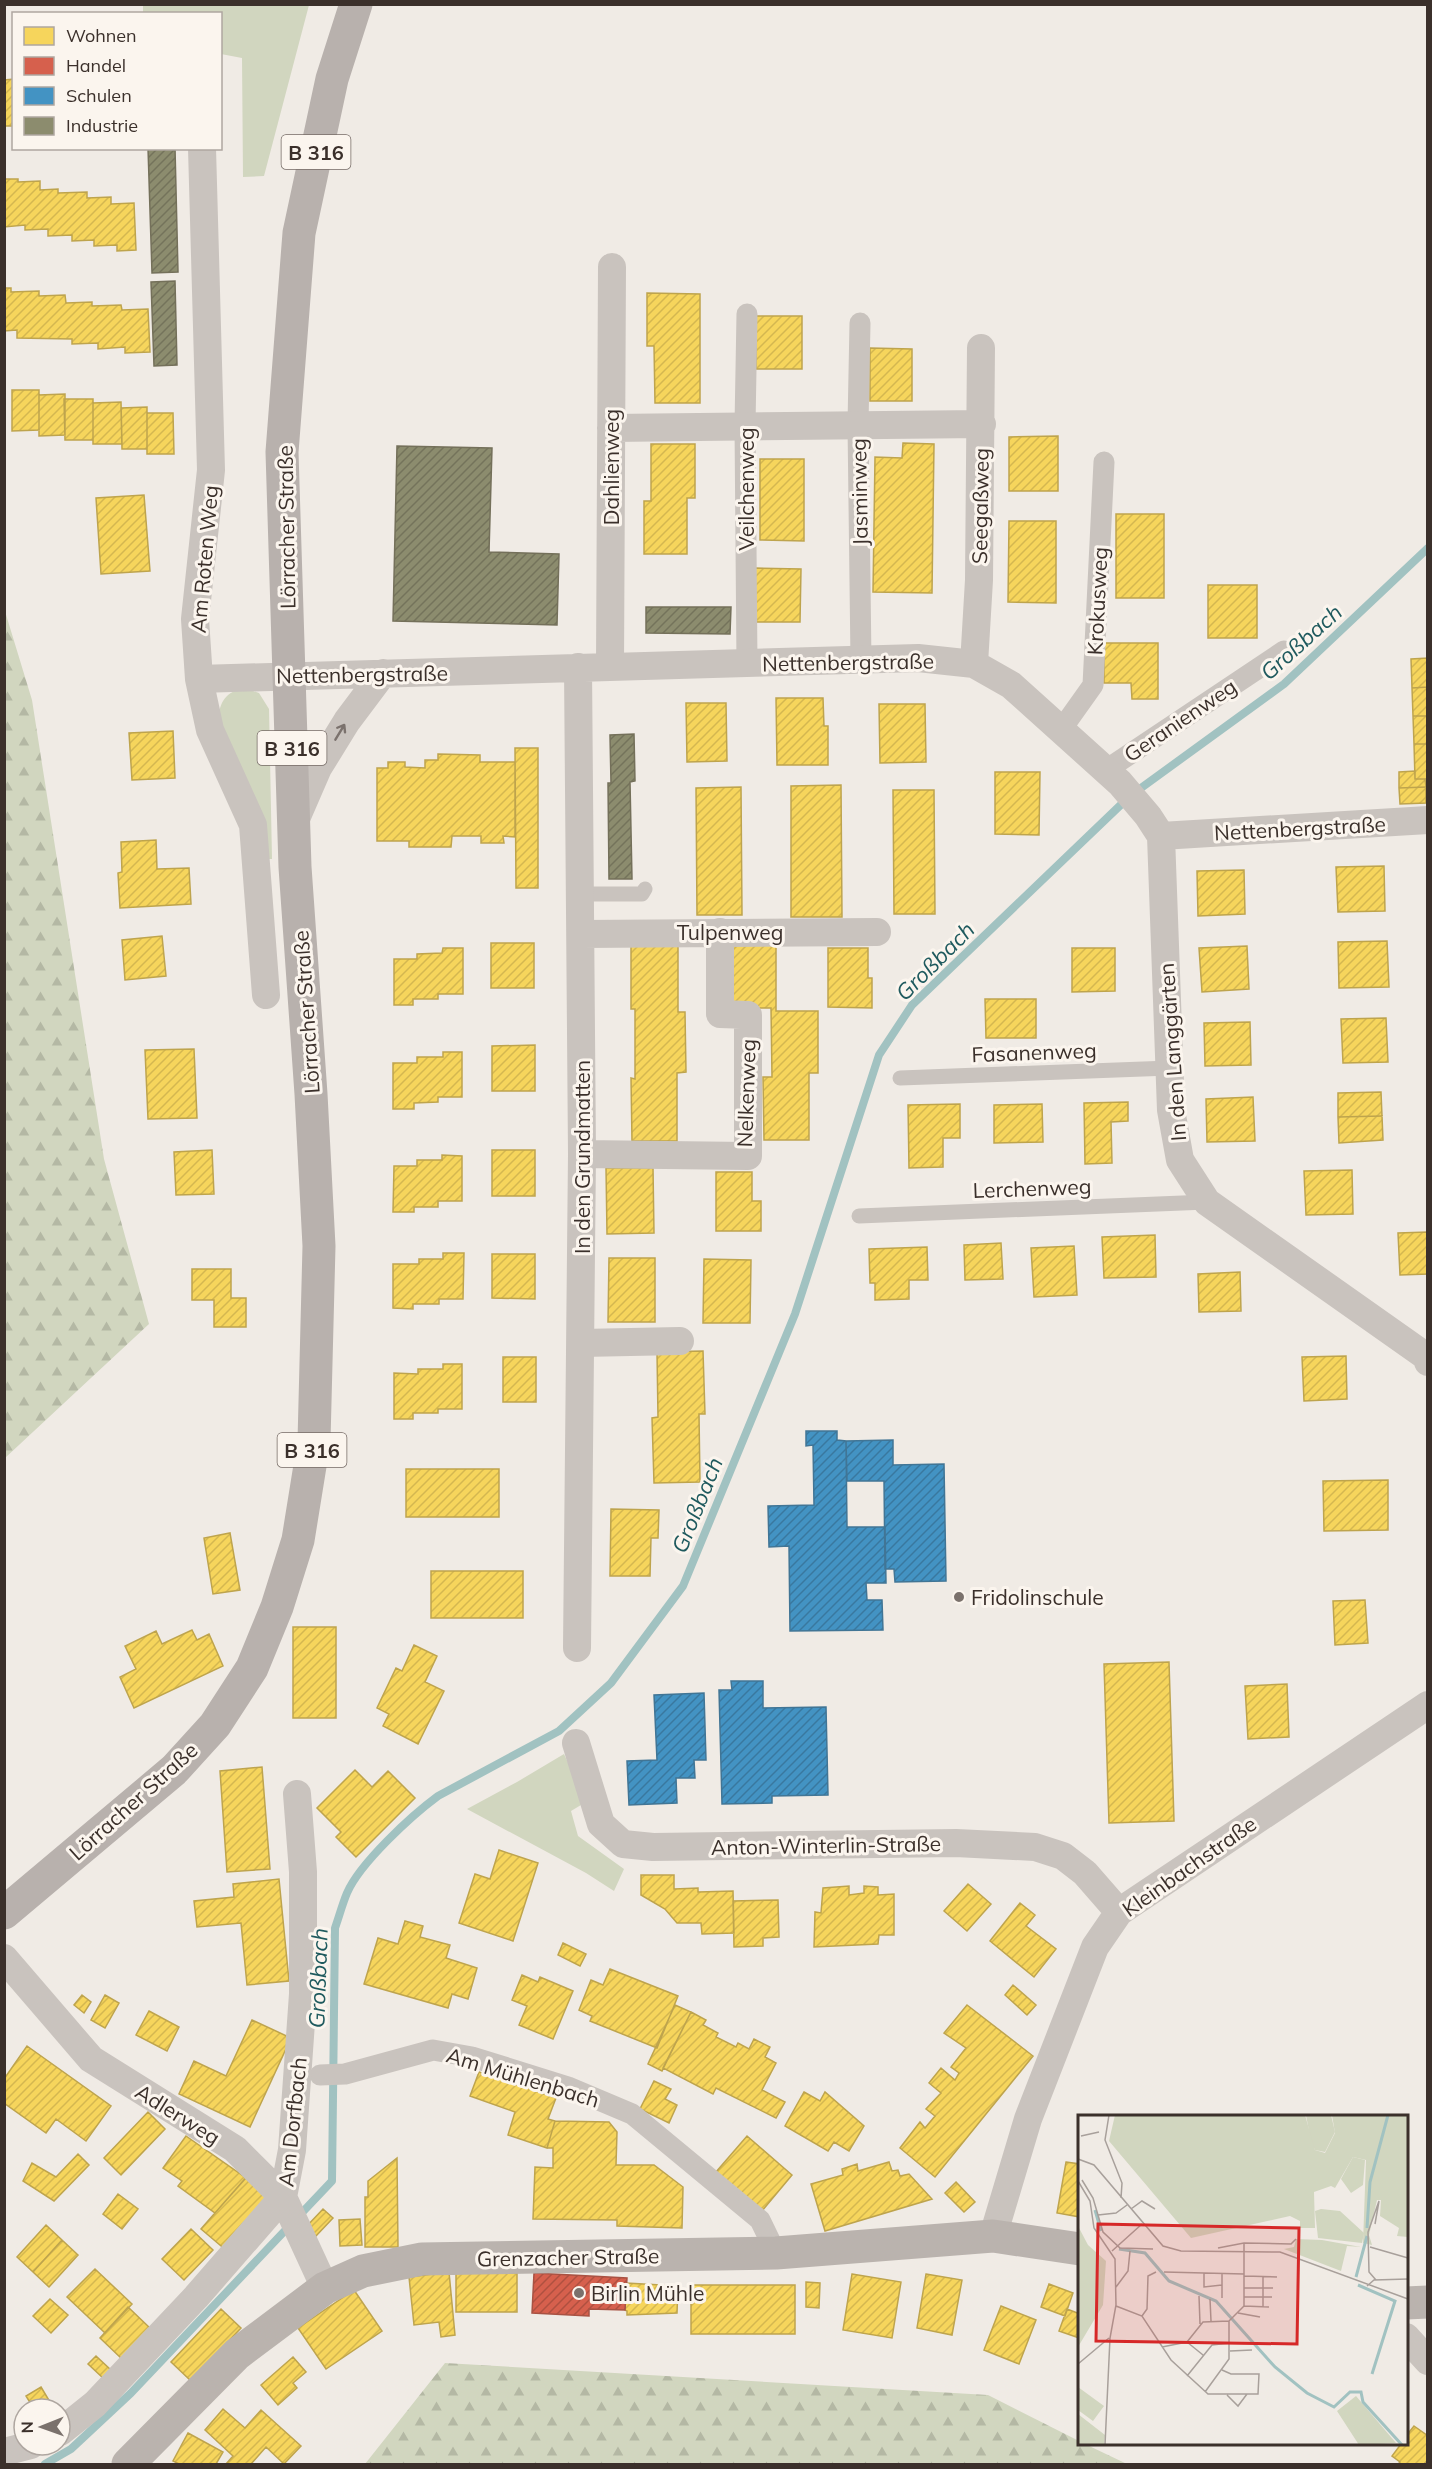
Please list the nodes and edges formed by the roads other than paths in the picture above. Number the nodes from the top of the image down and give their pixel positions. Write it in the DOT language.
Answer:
graph roads {
  1 [pos="356,4"];
  2 [pos="202,150"];
  3 [pos="612,267"];
  4 [pos="747,314"];
  5 [pos="860,323"];
  6 [pos="981,348"];
  7 [pos="858,424"];
  8 [pos="982,424"];
  9 [pos="745,425"];
  10 [pos="611,428"];
  11 [pos="1104,462"];
  12 [pos="1284,651"];
  13 [pos="861,661"];
  14 [pos="747,664"];
  15 [pos="974,664"];
  16 [pos="610,666"];
  17 [pos="578,667"];
  18 [pos="383,673"];
  19 [pos="290,675"];
  20 [pos="199,679"];
  21 [pos="1061,730"];
  22 [pos="1113,777"];
  23 [pos="1428,820"];
  24 [pos="294,821"];
  25 [pos="1155,826"];
  26 [pos="645,889"];
  27 [pos="582,894"];
  28 [pos="720,932"];
  29 [pos="877,932"];
  30 [pos="582,934"];
  31 [pos="266,995"];
  32 [pos="1170,1068"];
  33 [pos="900,1078"];
  34 [pos="582,1154"];
  35 [pos="1207,1202"];
  36 [pos="859,1216"];
  37 [pos="680,1341"];
  38 [pos="581,1343"];
  39 [pos="1427,1358"];
  40 [pos="577,1648"];
  41 [pos="1428,1705"];
  42 [pos="576,1743"];
  43 [pos="297,1794"];
  44 [pos="1119,1912"];
  45 [pos="4,1913"];
  46 [pos="4,1958"];
  47 [pos="320,2075"];
  48 [pos="287,2203"];
  49 [pos="993,2236"];
  50 [pos="1078,2249"];
  51 [pos="776,2253"];
  52 [pos="325,2288"];
  53 [pos="1428,2302"];
  54 [pos="1408,2303"];
  55 [pos="1408,2338"];
  56 [pos="1428,2361"];
  57 [pos="72,2422"];
  58 [pos="128,2464"];
  1 -- 19 [label="main road, Lörracher Straße / B 316"];
  2 -- 20 [label="street, Am Roten Weg"];
  3 -- 10 [label="street, Dahlienweg"];
  4 -- 9 [label="street, Veilchenweg"];
  5 -- 7 [label="street, Jasminweg"];
  6 -- 8 [label="street, Seegaßweg"];
  7 -- 8 [label="street"];
  7 -- 9 [label="street"];
  7 -- 13 [label="street, Jasminweg"];
  8 -- 15 [label="street, Seegaßweg"];
  9 -- 10 [label="street"];
  9 -- 14 [label="street, Veilchenweg"];
  10 -- 16 [label="street, Dahlienweg"];
  11 -- 21 [label="street, Krokusweg"];
  12 -- 22 [label="street, Geranienweg"];
  13 -- 14 [label="street, Nettenbergstraße"];
  13 -- 15 [label="street, Nettenbergstraße"];
  14 -- 16 [label="street, Nettenbergstraße"];
  15 -- 21 [label="street, Nettenbergstraße"];
  16 -- 17 [label="street, Nettenbergstraße"];
  17 -- 18 [label="street, Nettenbergstraße"];
  17 -- 27 [label="street, In den Grundmatten"];
  18 -- 19 [label="street, Nettenbergstraße"];
  24 -- 18 [label="street, one-way"];
  19 -- 20 [label="street, Nettenbergstraße"];
  19 -- 24 [label="main road, Lörracher Straße / B 316"];
  20 -- 31 [label="street, Am Roten Weg"];
  21 -- 22 [label="street, Nettenbergstraße"];
  22 -- 25 [label="street, Nettenbergstraße"];
  23 -- 25 [label="street, Nettenbergstraße"];
  24 -- 45 [label="main road, Lörracher Straße / B 316"];
  25 -- 32 [label="street, In den Langgärten"];
  26 -- 27 [label="lane"];
  27 -- 30 [label="street, In den Grundmatten"];
  28 -- 29 [label="street, Tulpenweg"];
  28 -- 30 [label="street, Tulpenweg"];
  28 -- 34 [label="street, Nelkenweg"];
  30 -- 34 [label="street, In den Grundmatten"];
  32 -- 33 [label="lane, Fasanenweg"];
  32 -- 35 [label="street, In den Langgärten"];
  34 -- 38 [label="street, In den Grundmatten"];
  35 -- 36 [label="lane, Lerchenweg"];
  35 -- 39 [label="street, In den Langgärten"];
  37 -- 38 [label="street"];
  38 -- 40 [label="street, In den Grundmatten"];
  41 -- 44 [label="street, Kleinbachstraße"];
  42 -- 44 [label="street, Anton-Winterlin-Straße"];
  43 -- 48 [label="street, Am Dorfbach"];
  44 -- 49 [label="street, Kleinbachstraße"];
  46 -- 48 [label="street, Adlerweg"];
  47 -- 51 [label="street, Am Mühlenbach"];
  48 -- 52 [label="street, Adlerweg"];
  48 -- 57 [label="street, Am Dorfbach"];
  49 -- 50 [label="main road, Grenzacher Straße"];
  49 -- 51 [label="main road, Grenzacher Straße"];
  51 -- 52 [label="main road, Grenzacher Straße"];
  52 -- 58 [label="main road, Grenzacher Straße"];
  53 -- 54 [label="main road"];
  55 -- 56 [label="street"];
}
